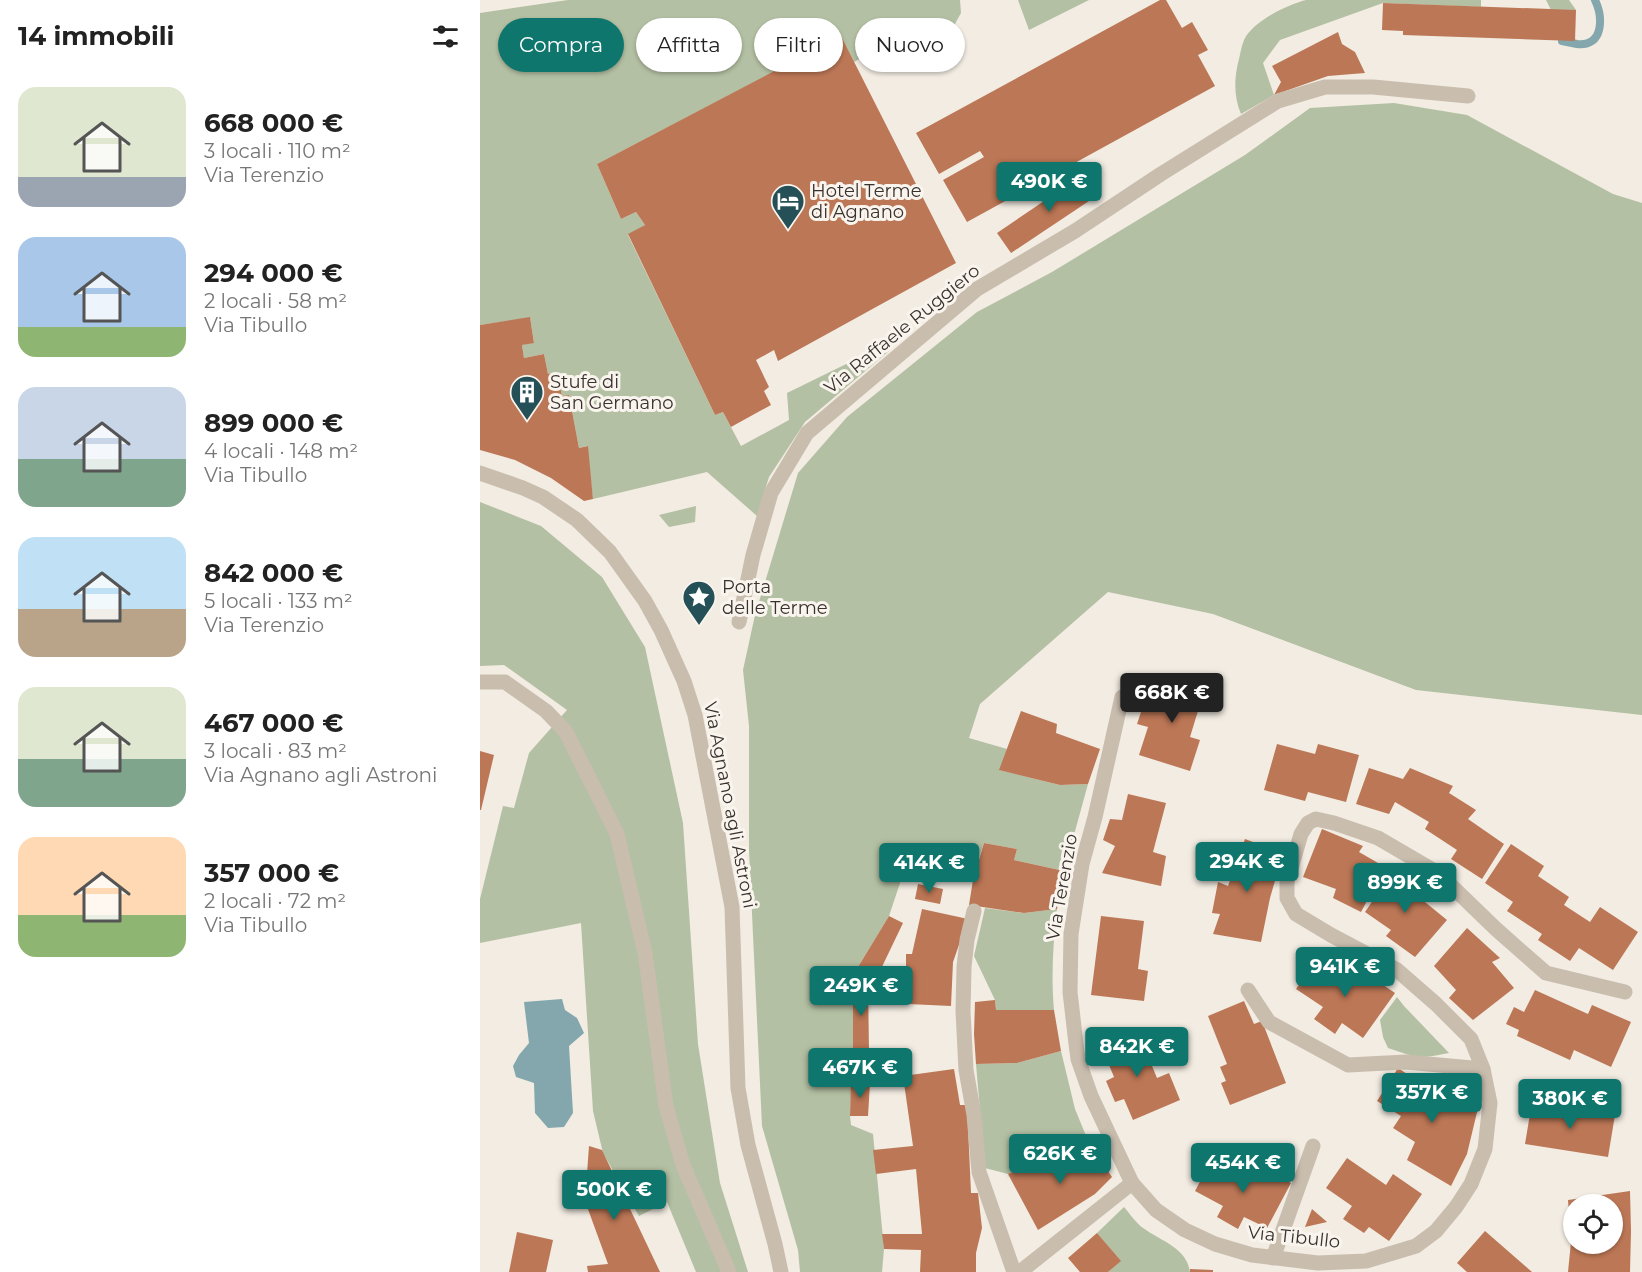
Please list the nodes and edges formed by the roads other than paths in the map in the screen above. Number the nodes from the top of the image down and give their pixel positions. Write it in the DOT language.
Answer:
graph roads {
  1 [pos="1468,96"];
  2 [pos="480,473"];
  3 [pos="739,622"];
  4 [pos="480,682"];
  5 [pos="1122,696"];
  6 [pos="974,911"];
  7 [pos="1248,990"];
  8 [pos="1625,992"];
  9 [pos="1483,1069"];
  10 [pos="1313,1146"];
  11 [pos="1132,1183"];
  12 [pos="1273,1258"];
  13 [pos="729,1272"];
  14 [pos="781,1272"];
  15 [pos="1014,1272"];
  16 [pos="1020,1272"];
  1 -- 3 [label="street, Via Raffaele Ruggiero"];
  2 -- 14 [label="street, Via Agnano agli Astroni"];
  4 -- 13 [label="street"];
  5 -- 11 [label="street, Via Terenzio"];
  6 -- 15 [label="street"];
  7 -- 9 [label="street"];
  8 -- 9 [label="street, Via Tibullo"];
  9 -- 12 [label="street, Via Tibullo"];
  10 -- 12 [label="street"];
  11 -- 12 [label="street, Via Tibullo"];
  11 -- 16 [label="street"];
}
